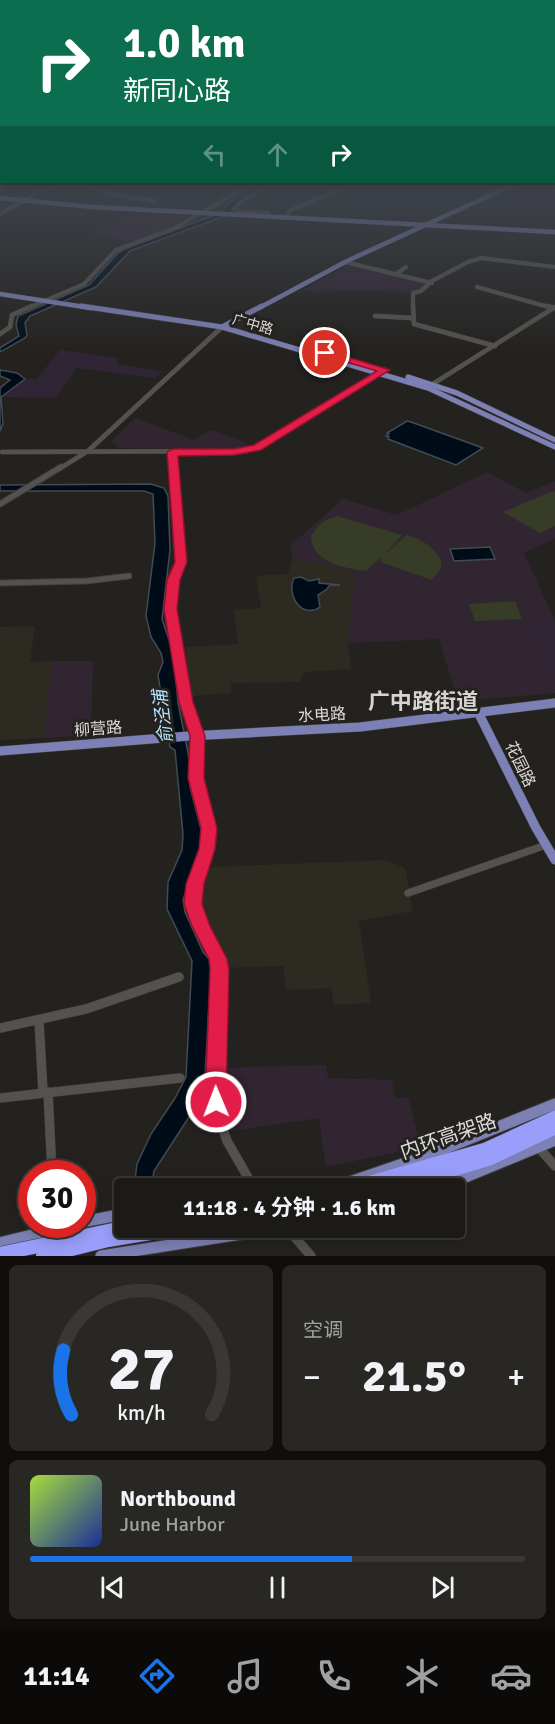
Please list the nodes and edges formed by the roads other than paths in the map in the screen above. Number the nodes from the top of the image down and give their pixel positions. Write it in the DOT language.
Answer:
graph roads {
  1 [pos="147,239"];
  2 [pos="394,239"];
  3 [pos="345,262"];
  4 [pos="406,267"];
  5 [pos="555,267"];
  6 [pos="396,274"];
  7 [pos="432,284"];
  8 [pos="477,287"];
  9 [pos="0,293"];
  10 [pos="50,300"];
  11 [pos="42,301"];
  12 [pos="59,301"];
  13 [pos="555,307"];
  14 [pos="547,312"];
  15 [pos="555,314"];
  16 [pos="375,316"];
  17 [pos="413,318"];
  18 [pos="225,326"];
  19 [pos="0,334"];
  20 [pos="495,346"];
  21 [pos="382,372"];
  22 [pos="434,384"];
  23 [pos="428,388"];
  24 [pos="555,440"];
  25 [pos="555,447"];
  26 [pos="88,451"];
  27 [pos="2,452"];
  28 [pos="173,452"];
  29 [pos="0,504"];
  30 [pos="129,576"];
  31 [pos="0,584"];
  32 [pos="555,703"];
  33 [pos="478,712"];
  34 [pos="194,736"];
  35 [pos="0,751"];
  36 [pos="546,845"];
  37 [pos="555,860"];
  38 [pos="408,893"];
  39 [pos="179,977"];
  40 [pos="39,1021"];
  41 [pos="0,1028"];
  42 [pos="180,1078"];
  43 [pos="45,1092"];
  44 [pos="0,1098"];
  45 [pos="555,1104"];
  46 [pos="555,1116"];
  47 [pos="555,1128"];
  48 [pos="555,1140"];
  49 [pos="539,1148"];
  50 [pos="51,1160"];
  51 [pos="555,1166"];
  52 [pos="248,1178"];
  53 [pos="362,1178"];
  54 [pos="385,1178"];
  55 [pos="427,1178"];
  56 [pos="464,1178"];
  57 [pos="114,1220"];
  58 [pos="96,1221"];
  59 [pos="114,1222"];
  60 [pos="18,1238"];
  61 [pos="56,1238"];
  62 [pos="120,1238"];
  63 [pos="210,1238"];
  64 [pos="295,1238"];
  65 [pos="0,1243"];
  66 [pos="0,1254"];
  67 [pos="121,1254"];
  68 [pos="43,1256"];
  69 [pos="57,1256"];
  70 [pos="101,1256"];
  71 [pos="311,1256"];
  1 -- 10 [label="street"];
  2 -- 3 [label="main road"];
  3 -- 6 [label="street"];
  3 -- 18 [label="main road"];
  4 -- 6 [label="street"];
  5 -- 7 [label="street"];
  6 -- 7 [label="street"];
  7 -- 17 [label="street"];
  8 -- 13 [label="street"];
  9 -- 10 [label="main road, 广中路"];
  9 -- 11 [label="main road, 广中路"];
  10 -- 11 [label="main road, 广中路"];
  10 -- 12 [label="main road, 广中路"];
  11 -- 19 [label="street"];
  12 -- 18 [label="main road, 广中路"];
  12 -- 18 [label="main road, 广中路"];
  13 -- 14 [label="street"];
  14 -- 15 [label="street"];
  14 -- 20 [label="street"];
  16 -- 17 [label="street"];
  17 -- 20 [label="street"];
  18 -- 21 [label="main road, 广中路"];
  18 -- 26 [label="street"];
  20 -- 22 [label="street"];
  21 -- 22 [label="main road, 广中路"];
  21 -- 23 [label="main road, 广中路"];
  21 -- 28 [label="street"];
  22 -- 23 [label="street"];
  22 -- 24 [label="main road, 广中路"];
  23 -- 25 [label="main road, 广中路"];
  26 -- 27 [label="street"];
  26 -- 28 [label="street"];
  26 -- 29 [label="street"];
  28 -- 34 [label="street"];
  30 -- 31 [label="street"];
  32 -- 33 [label="main road, 水电路"];
  33 -- 34 [label="main road, 水电路"];
  33 -- 36 [label="main road, 花园路"];
  34 -- 35 [label="main road, 柳营路"];
  34 -- 52 [label="street"];
  36 -- 37 [label="main road, 花园路"];
  36 -- 38 [label="street"];
  39 -- 40 [label="street"];
  40 -- 41 [label="street"];
  40 -- 43 [label="street"];
  42 -- 43 [label="street"];
  43 -- 44 [label="street"];
  43 -- 50 [label="street"];
  45 -- 53 [label="main road"];
  46 -- 54 [label="highway, 内环高架路"];
  47 -- 55 [label="highway, 内环高架路"];
  48 -- 49 [label="main road"];
  49 -- 51 [label="street"];
  49 -- 56 [label="main road"];
  57 -- 58 [label="main road"];
  59 -- 66 [label="highway, bridge"];
  60 -- 65 [label="main road"];
  61 -- 69 [label="street"];
  62 -- 68 [label="highway, bridge"];
  63 -- 67 [label="main road"];
  64 -- 71 [label="street"];
  67 -- 70 [label="main road"];
}
